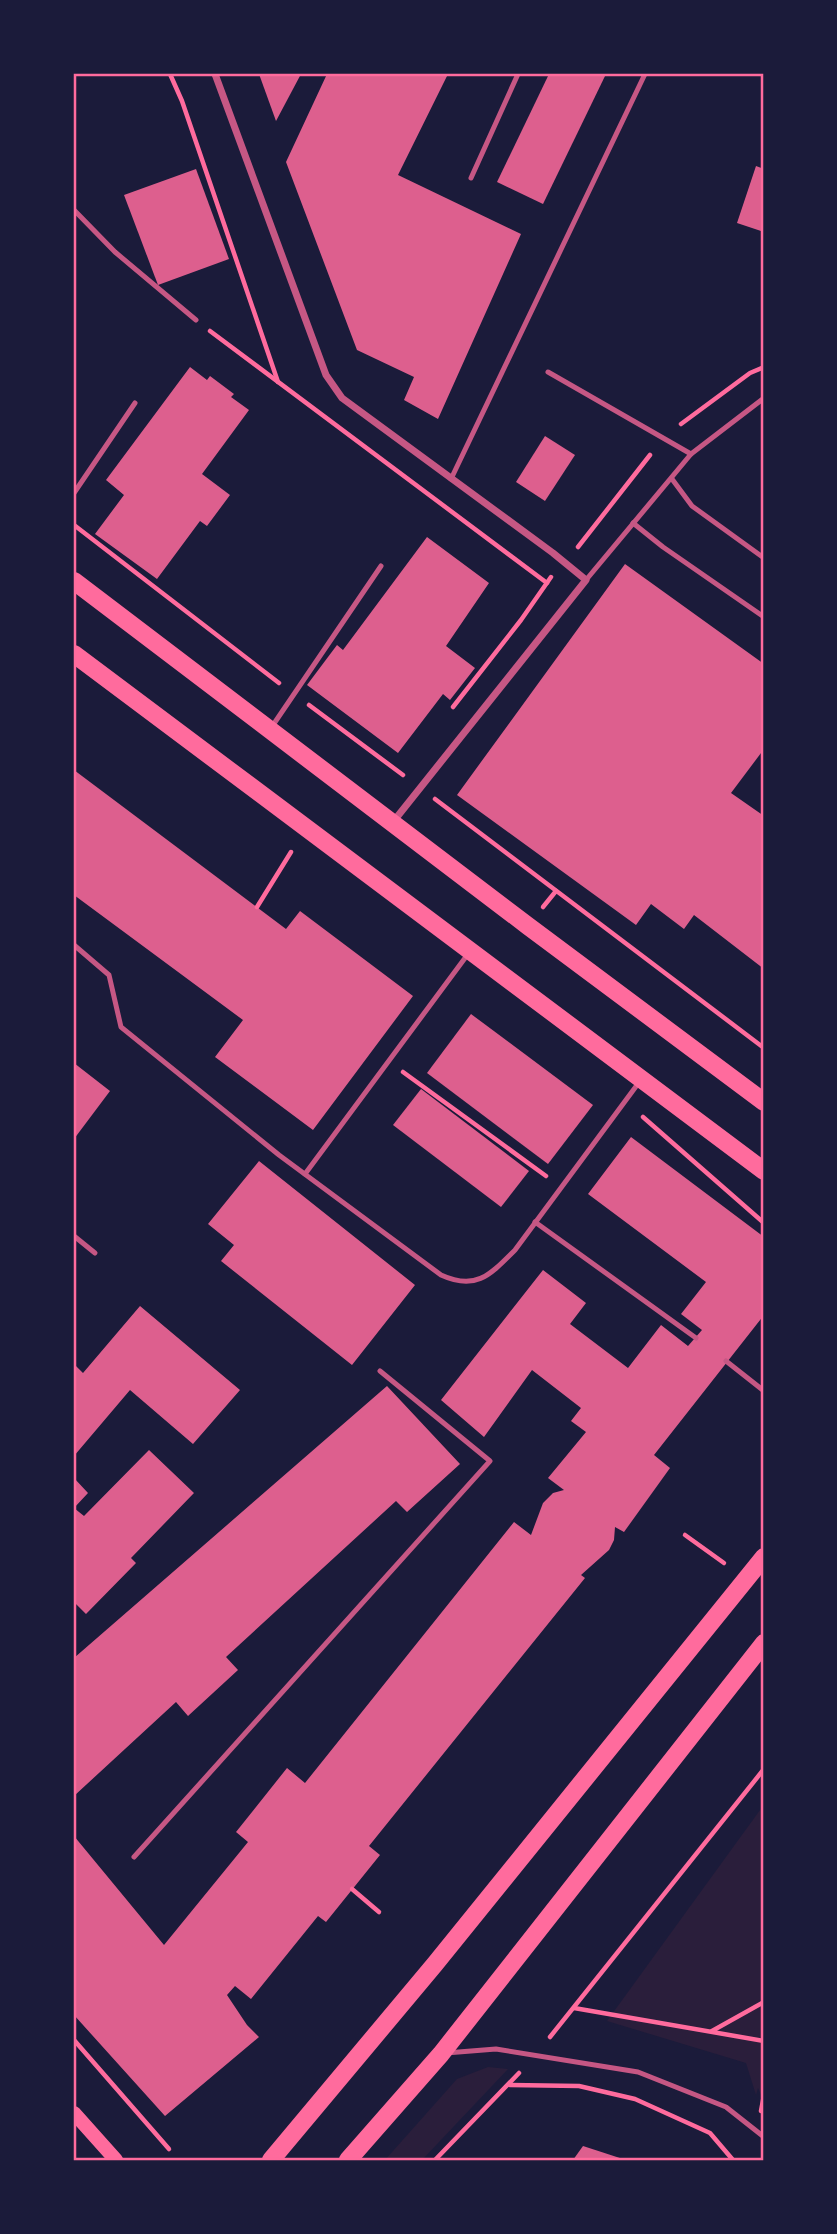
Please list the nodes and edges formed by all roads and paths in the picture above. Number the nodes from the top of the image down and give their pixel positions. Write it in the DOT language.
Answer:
graph roads {
  1 [pos="170,74"];
  2 [pos="215,74"];
  3 [pos="518,74"];
  4 [pos="645,74"];
  5 [pos="471,178"];
  6 [pos="74,210"];
  7 [pos="196,320"];
  8 [pos="548,372"];
  9 [pos="279,383"];
  10 [pos="764,398"];
  11 [pos="135,403"];
  12 [pos="691,454"];
  13 [pos="451,479"];
  14 [pos="672,479"];
  15 [pos="74,493"];
  16 [pos="634,523"];
  17 [pos="764,558"];
  18 [pos="381,566"];
  19 [pos="586,580"];
  20 [pos="74,581"];
  21 [pos="570,601"];
  22 [pos="764,617"];
  23 [pos="74,654"];
  24 [pos="269,730"];
  25 [pos="393,823"];
  26 [pos="291,852"];
  27 [pos="257,907"];
  28 [pos="74,945"];
  29 [pos="470,951"];
  30 [pos="388,1061"];
  31 [pos="641,1079"];
  32 [pos="764,1102"];
  33 [pos="764,1171"];
  34 [pos="305,1174"];
  35 [pos="561,1187"];
  36 [pos="535,1222"];
  37 [pos="74,1236"];
  38 [pos="95,1253"];
  39 [pos="696,1338"];
  40 [pos="726,1361"];
  41 [pos="380,1371"];
  42 [pos="764,1391"];
  43 [pos="685,1535"];
  44 [pos="764,1557"];
  45 [pos="746,1580"];
  46 [pos="764,1643"];
  47 [pos="764,1769"];
  48 [pos="134,1857"];
  49 [pos="352,1889"];
  50 [pos="379,1912"];
  51 [pos="764,2001"];
  52 [pos="574,2008"];
  53 [pos="711,2032"];
  54 [pos="74,2040"];
  55 [pos="764,2041"];
  56 [pos="441,2054"];
  57 [pos="536,2054"];
  58 [pos="509,2085"];
  59 [pos="74,2113"];
  60 [pos="764,2137"];
  61 [pos="169,2149"];
  62 [pos="116,2161"];
  63 [pos="271,2161"];
  64 [pos="348,2161"];
  65 [pos="435,2161"];
  66 [pos="733,2161"];
  1 -- 9 [label="path"];
  2 -- 13 [label="street"];
  3 -- 5 [label="lane"];
  4 -- 13 [label="lane"];
  6 -- 7 [label="lane"];
  7 -- 9 [label="path"];
  8 -- 12 [label="lane"];
  9 -- 21 [label="path"];
  10 -- 12 [label="lane"];
  11 -- 15 [label="lane"];
  12 -- 14 [label="lane"];
  13 -- 19 [label="street"];
  14 -- 16 [label="lane"];
  14 -- 17 [label="lane"];
  16 -- 19 [label="lane"];
  16 -- 22 [label="lane"];
  18 -- 24 [label="lane"];
  19 -- 21 [label="street"];
  20 -- 24 [label="main road"];
  21 -- 25 [label="street"];
  23 -- 29 [label="main road"];
  24 -- 25 [label="main road"];
  25 -- 32 [label="main road"];
  26 -- 27 [label="path"];
  28 -- 34 [label="lane"];
  29 -- 30 [label="lane"];
  29 -- 31 [label="main road"];
  30 -- 34 [label="lane"];
  30 -- 35 [label="path"];
  31 -- 33 [label="main road"];
  31 -- 35 [label="lane"];
  34 -- 36 [label="lane"];
  35 -- 36 [label="lane"];
  36 -- 39 [label="lane"];
  37 -- 38 [label="lane"];
  40 -- 42 [label="lane"];
  41 -- 48 [label="lane"];
  43 -- 45 [label="path"];
  44 -- 45 [label="main road"];
  45 -- 63 [label="main road"];
  46 -- 56 [label="main road"];
  47 -- 52 [label="path"];
  49 -- 50 [label="path"];
  51 -- 53 [label="path"];
  52 -- 53 [label="path"];
  52 -- 57 [label="path"];
  53 -- 55 [label="path"];
  54 -- 61 [label="path"];
  56 -- 57 [label="lane"];
  56 -- 64 [label="main road"];
  57 -- 58 [label="path"];
  57 -- 60 [label="lane"];
  58 -- 65 [label="path"];
  58 -- 66 [label="path"];
  59 -- 62 [label="main road"];
}
